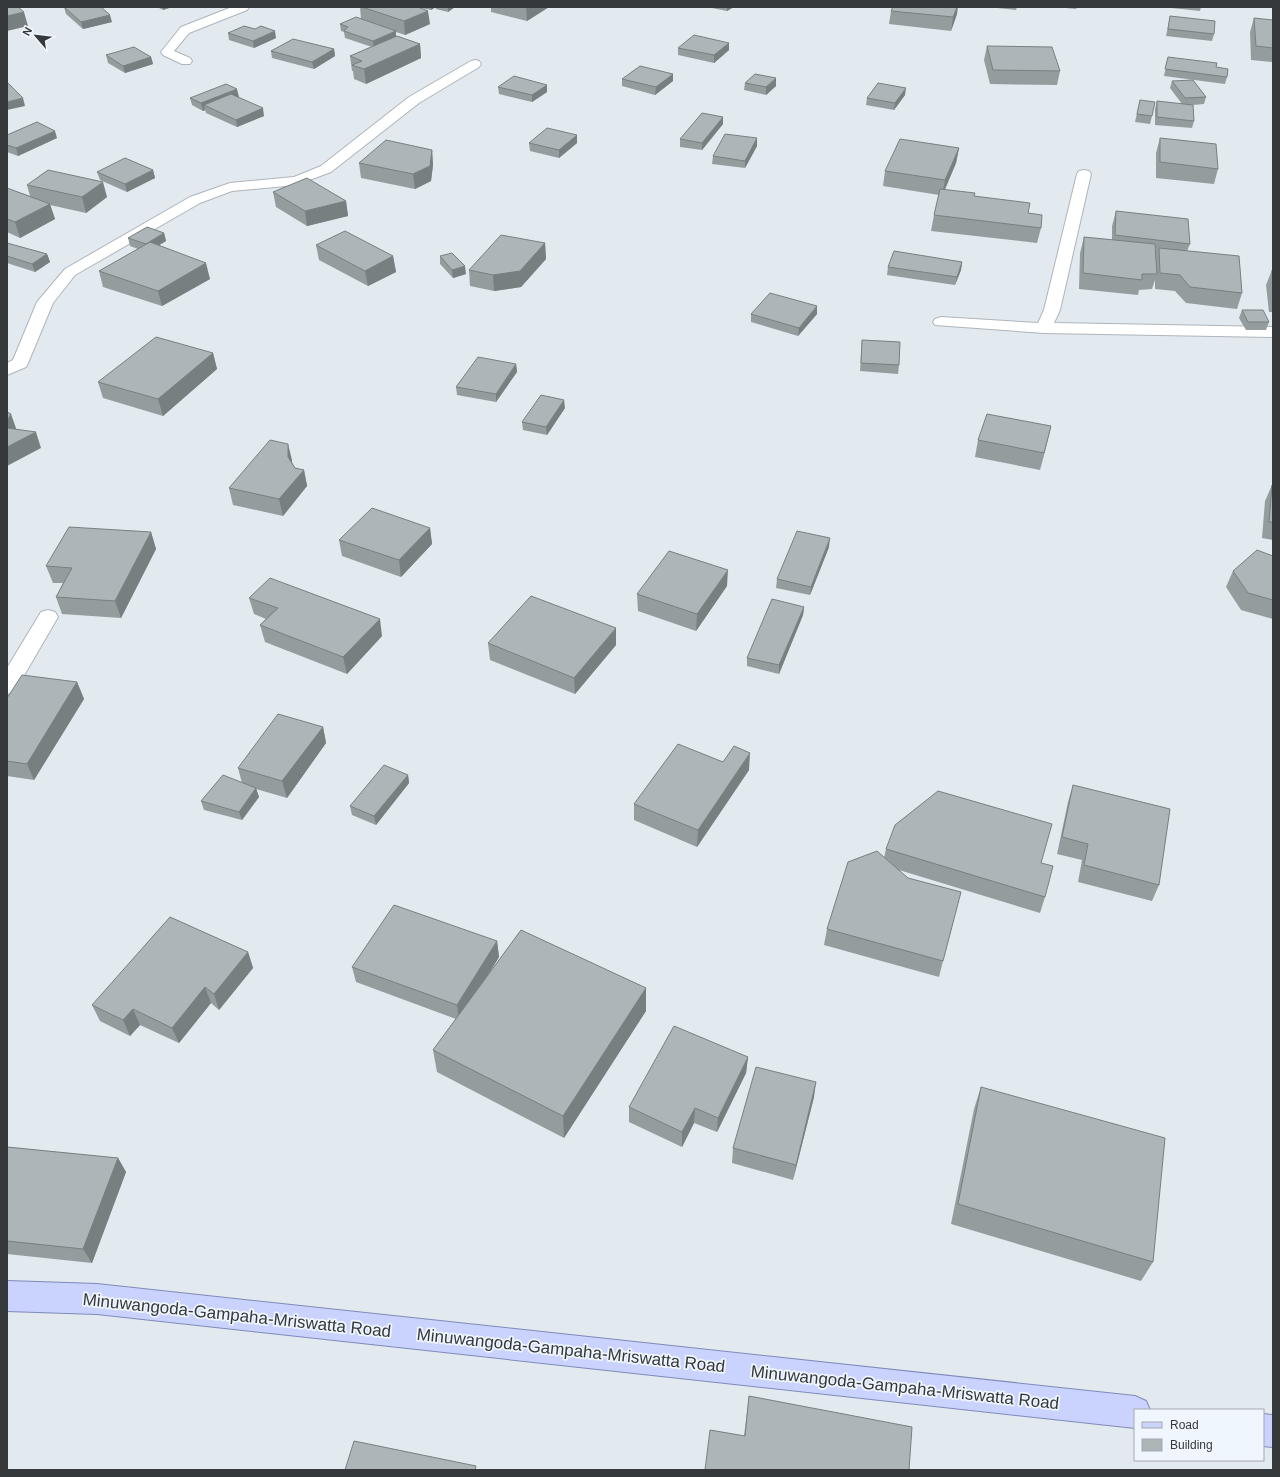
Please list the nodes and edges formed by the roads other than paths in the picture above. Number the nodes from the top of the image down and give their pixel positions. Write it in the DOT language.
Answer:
graph roads {
  1 [pos="243,7"];
  2 [pos="186,61"];
  3 [pos="475,64"];
  4 [pos="1084,174"];
  5 [pos="941,322"];
  6 [pos="1044,328"];
  7 [pos="1273,332"];
  8 [pos="7,370"];
  9 [pos="48,617"];
  10 [pos="7,686"];
  11 [pos="7,1296"];
  12 [pos="1134,1412"];
  1 -- 2 [label="street"];
  3 -- 8 [label="street"];
  4 -- 6 [label="street"];
  5 -- 6 [label="street"];
  6 -- 7 [label="street"];
  9 -- 10 [label="street"];
  11 -- 12 [label="main road, Minuwangoda-Gampaha-Mriswatta Road"];
}
